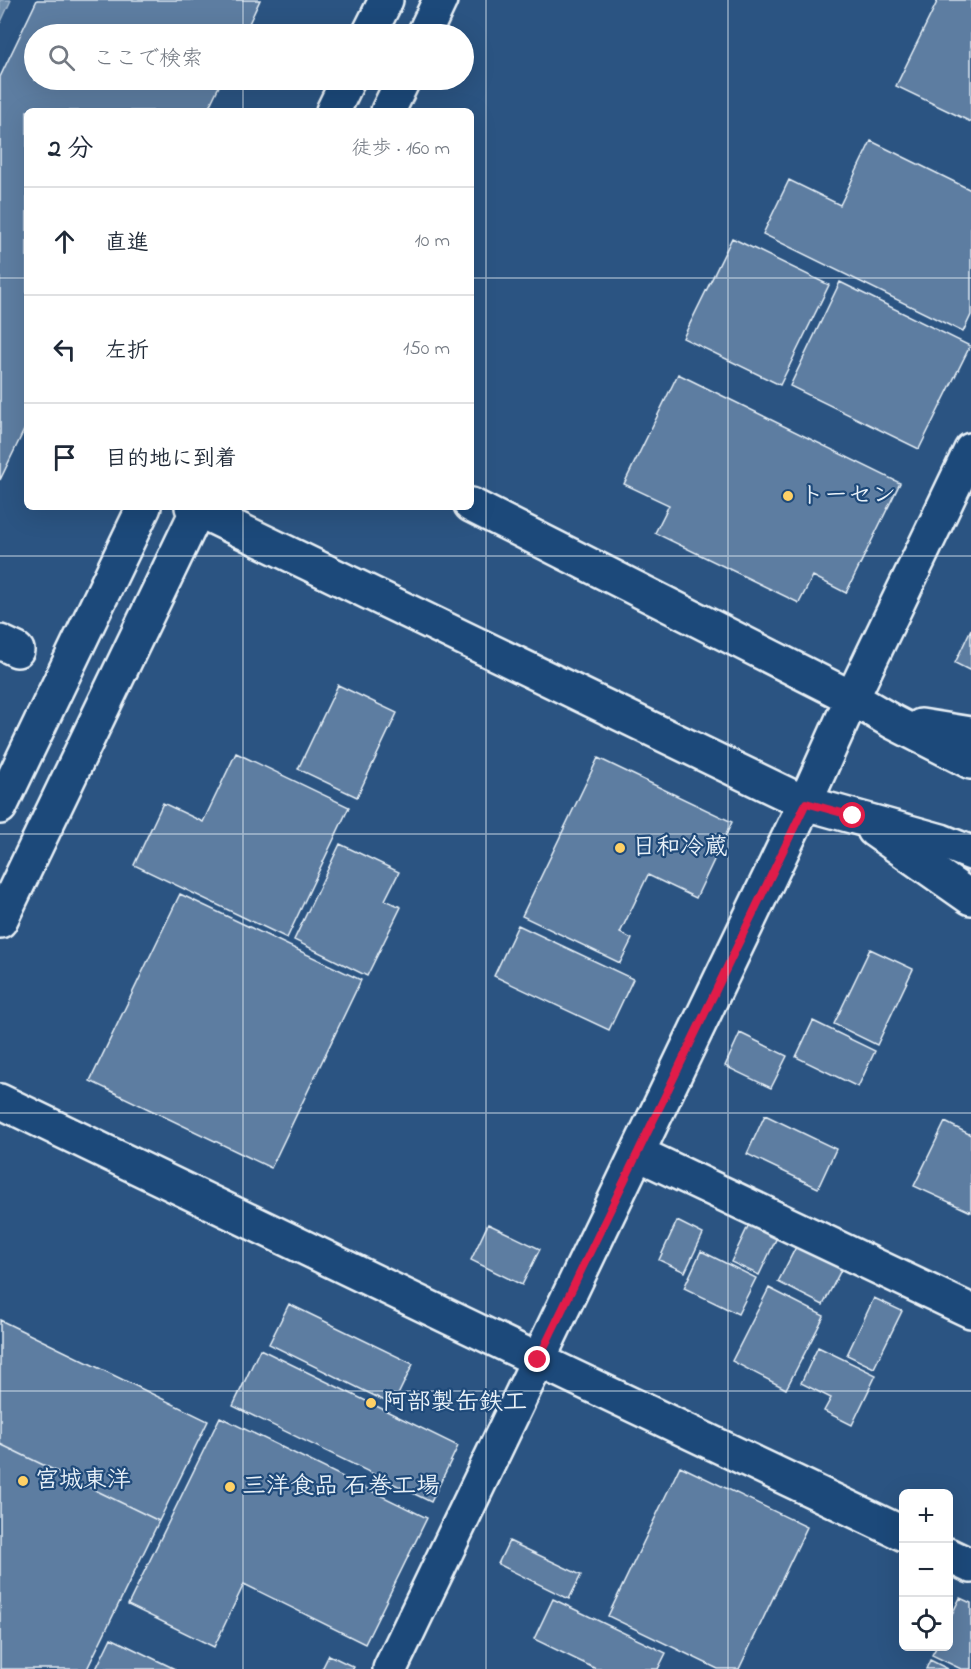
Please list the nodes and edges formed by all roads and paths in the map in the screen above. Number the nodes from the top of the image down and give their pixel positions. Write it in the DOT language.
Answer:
graph roads {
  1 [pos="386,0"];
  2 [pos="440,0"];
  3 [pos="374,24"];
  4 [pos="429,24"];
  5 [pos="343,90"];
  6 [pos="398,90"];
  7 [pos="334,108"];
  8 [pos="389,108"];
  9 [pos="971,450"];
  10 [pos="474,507"];
  11 [pos="143,510"];
  12 [pos="195,510"];
  13 [pos="200,510"];
  14 [pos="852,698"];
  15 [pos="892,722"];
  16 [pos="971,734"];
  17 [pos="971,762"];
  18 [pos="806,803"];
  19 [pos="0,807"];
  20 [pos="853,816"];
  21 [pos="971,853"];
  22 [pos="971,898"];
  23 [pos="0,921"];
  24 [pos="0,1101"];
  25 [pos="637,1153"];
  26 [pos="971,1311"];
  27 [pos="538,1360"];
  28 [pos="899,1532"];
  29 [pos="953,1557"];
  30 [pos="971,1566"];
  31 [pos="390,1669"];
  1 -- 3 [label="street"];
  2 -- 4 [label="street"];
  5 -- 7 [label="street"];
  6 -- 8 [label="street"];
  9 -- 14 [label="street"];
  10 -- 14 [label="street"];
  11 -- 19 [label="street"];
  12 -- 23 [label="street"];
  13 -- 18 [label="street"];
  14 -- 15 [label="street"];
  14 -- 18 [label="street"];
  15 -- 16 [label="street"];
  15 -- 17 [label="street"];
  18 -- 20 [label="street"];
  18 -- 25 [label="street"];
  20 -- 21 [label="street"];
  20 -- 22 [label="street"];
  24 -- 27 [label="street"];
  25 -- 26 [label="street"];
  25 -- 27 [label="street"];
  27 -- 28 [label="street"];
  27 -- 31 [label="street"];
  29 -- 30 [label="street"];
}
